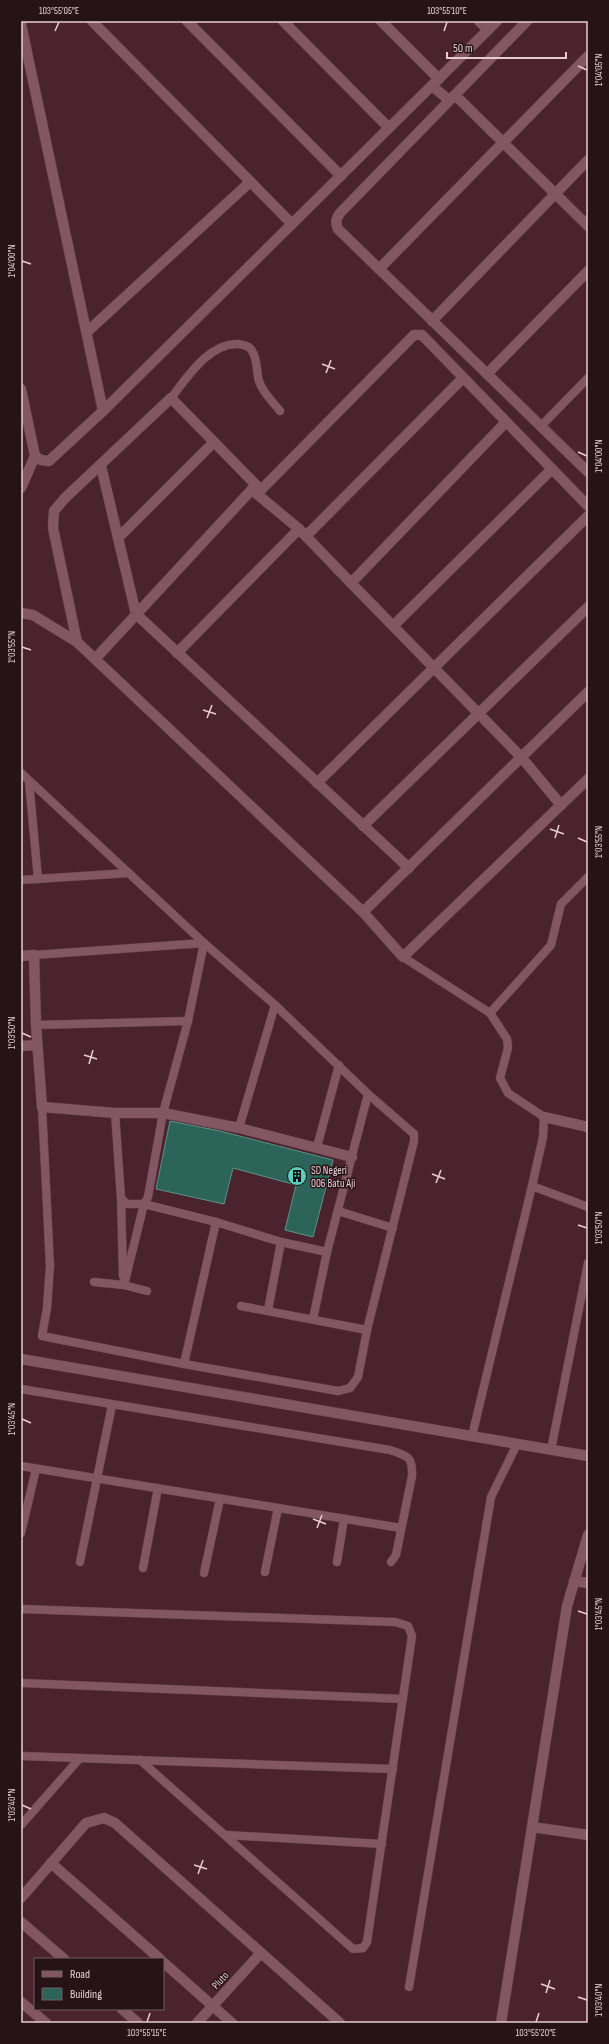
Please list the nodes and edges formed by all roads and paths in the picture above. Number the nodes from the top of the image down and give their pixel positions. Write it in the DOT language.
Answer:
graph roads {
  1 [pos="92,21"];
  2 [pos="187,21"];
  3 [pos="283,21"];
  4 [pos="381,21"];
  5 [pos="479,21"];
  6 [pos="497,21"];
  7 [pos="527,21"];
  8 [pos="21,24"];
  9 [pos="488,30"];
  10 [pos="588,56"];
  11 [pos="436,85"];
  12 [pos="450,98"];
  13 [pos="389,128"];
  14 [pos="503,142"];
  15 [pos="588,160"];
  16 [pos="340,176"];
  17 [pos="250,182"];
  18 [pos="555,193"];
  19 [pos="292,224"];
  20 [pos="588,226"];
  21 [pos="379,269"];
  22 [pos="588,271"];
  23 [pos="432,321"];
  24 [pos="87,332"];
  25 [pos="471,361"];
  26 [pos="461,374"];
  27 [pos="487,374"];
  28 [pos="588,378"];
  29 [pos="21,389"];
  30 [pos="171,398"];
  31 [pos="103,410"];
  32 [pos="280,410"];
  33 [pos="506,422"];
  34 [pos="540,427"];
  35 [pos="214,442"];
  36 [pos="35,456"];
  37 [pos="101,466"];
  38 [pos="552,469"];
  39 [pos="588,472"];
  40 [pos="21,488"];
  41 [pos="257,489"];
  42 [pos="588,506"];
  43 [pos="588,516"];
  44 [pos="302,533"];
  45 [pos="118,538"];
  46 [pos="351,583"];
  47 [pos="588,607"];
  48 [pos="21,614"];
  49 [pos="136,614"];
  50 [pos="393,626"];
  51 [pos="77,642"];
  52 [pos="177,653"];
  53 [pos="95,658"];
  54 [pos="435,669"];
  55 [pos="588,692"];
  56 [pos="479,714"];
  57 [pos="522,758"];
  58 [pos="21,773"];
  59 [pos="588,779"];
  60 [pos="29,781"];
  61 [pos="317,783"];
  62 [pos="561,805"];
  63 [pos="363,826"];
  64 [pos="409,868"];
  65 [pos="129,873"];
  66 [pos="588,877"];
  67 [pos="38,879"];
  68 [pos="21,880"];
  69 [pos="363,912"];
  70 [pos="204,943"];
  71 [pos="21,956"];
  72 [pos="34,956"];
  73 [pos="403,957"];
  74 [pos="276,1005"];
  75 [pos="490,1013"];
  76 [pos="188,1021"];
  77 [pos="36,1025"];
  78 [pos="37,1045"];
  79 [pos="21,1046"];
  80 [pos="340,1065"];
  81 [pos="368,1094"];
  82 [pos="42,1107"];
  83 [pos="115,1113"];
  84 [pos="163,1113"];
  85 [pos="544,1117"];
  86 [pos="588,1127"];
  87 [pos="239,1128"];
  88 [pos="317,1147"];
  89 [pos="352,1157"];
  90 [pos="532,1186"];
  91 [pos="121,1198"];
  92 [pos="144,1204"];
  93 [pos="588,1206"];
  94 [pos="338,1211"];
  95 [pos="216,1222"];
  96 [pos="393,1228"];
  97 [pos="281,1242"];
  98 [pos="327,1252"];
  99 [pos="588,1263"];
  100 [pos="94,1282"];
  101 [pos="124,1285"];
  102 [pos="147,1291"];
  103 [pos="241,1306"];
  104 [pos="268,1310"];
  105 [pos="313,1319"];
  106 [pos="367,1330"];
  107 [pos="21,1359"];
  108 [pos="184,1364"];
  109 [pos="21,1389"];
  110 [pos="112,1405"];
  111 [pos="472,1436"];
  112 [pos="517,1444"];
  113 [pos="551,1450"];
  114 [pos="588,1456"];
  115 [pos="21,1466"];
  116 [pos="36,1469"];
  117 [pos="97,1479"];
  118 [pos="158,1488"];
  119 [pos="220,1498"];
  120 [pos="278,1508"];
  121 [pos="344,1519"];
  122 [pos="401,1528"];
  123 [pos="21,1533"];
  124 [pos="588,1535"];
  125 [pos="80,1562"];
  126 [pos="337,1562"];
  127 [pos="391,1562"];
  128 [pos="143,1568"];
  129 [pos="265,1572"];
  130 [pos="204,1573"];
  131 [pos="574,1581"];
  132 [pos="588,1583"];
  133 [pos="21,1609"];
  134 [pos="21,1683"];
  135 [pos="403,1698"];
  136 [pos="21,1756"];
  137 [pos="80,1758"];
  138 [pos="140,1760"];
  139 [pos="393,1769"];
  140 [pos="21,1825"];
  141 [pos="532,1827"];
  142 [pos="226,1835"];
  143 [pos="588,1835"];
  144 [pos="382,1844"];
  145 [pos="51,1863"];
  146 [pos="21,1898"];
  147 [pos="21,1922"];
  148 [pos="261,1953"];
  149 [pos="63,1958"];
  150 [pos="159,1958"];
  151 [pos="164,1963"];
  152 [pos="408,1987"];
  153 [pos="21,2002"];
  154 [pos="213,2006"];
  155 [pos="123,2010"];
  156 [pos="46,2023"];
  157 [pos="138,2023"];
  158 [pos="197,2023"];
  159 [pos="232,2023"];
  160 [pos="340,2023"];
  161 [pos="501,2023"];
  1 -- 17 [label="street"];
  2 -- 16 [label="street"];
  3 -- 13 [label="street"];
  4 -- 11 [label="street"];
  5 -- 9 [label="street"];
  6 -- 9 [label="street"];
  7 -- 12 [label="street"];
  8 -- 24 [label="street"];
  9 -- 11 [label="street"];
  10 -- 14 [label="street"];
  11 -- 12 [label="street"];
  11 -- 13 [label="street"];
  12 -- 14 [label="street"];
  12 -- 21 [label="street"];
  13 -- 16 [label="street"];
  14 -- 18 [label="street"];
  14 -- 21 [label="street"];
  15 -- 18 [label="street"];
  16 -- 19 [label="street"];
  17 -- 19 [label="street"];
  17 -- 24 [label="street"];
  18 -- 20 [label="street"];
  18 -- 23 [label="street"];
  19 -- 31 [label="street"];
  21 -- 23 [label="street"];
  22 -- 27 [label="street"];
  23 -- 25 [label="street"];
  24 -- 31 [label="street"];
  25 -- 26 [label="street"];
  25 -- 27 [label="street"];
  26 -- 33 [label="street"];
  26 -- 41 [label="street"];
  26 -- 44 [label="street"];
  27 -- 34 [label="street"];
  28 -- 34 [label="lane"];
  29 -- 36 [label="street"];
  30 -- 32 [label="lane"];
  30 -- 35 [label="street"];
  30 -- 37 [label="street"];
  31 -- 36 [label="street"];
  33 -- 38 [label="street"];
  33 -- 46 [label="street"];
  34 -- 39 [label="street"];
  35 -- 41 [label="street"];
  35 -- 45 [label="street"];
  36 -- 40 [label="street"];
  37 -- 45 [label="street"];
  37 -- 51 [label="street"];
  38 -- 42 [label="street"];
  38 -- 50 [label="street"];
  41 -- 44 [label="street"];
  41 -- 49 [label="street"];
  43 -- 54 [label="street"];
  44 -- 46 [label="street"];
  44 -- 52 [label="street"];
  45 -- 49 [label="street"];
  46 -- 50 [label="street"];
  47 -- 56 [label="street"];
  48 -- 51 [label="street"];
  49 -- 52 [label="street"];
  49 -- 53 [label="street"];
  50 -- 54 [label="street"];
  51 -- 53 [label="street"];
  52 -- 61 [label="street"];
  53 -- 69 [label="street"];
  54 -- 56 [label="street"];
  54 -- 61 [label="street"];
  55 -- 57 [label="street"];
  56 -- 57 [label="street"];
  56 -- 63 [label="street"];
  57 -- 62 [label="street"];
  57 -- 64 [label="street"];
  58 -- 60 [label="lane"];
  59 -- 62 [label="street"];
  60 -- 65 [label="lane"];
  60 -- 67 [label="lane"];
  61 -- 63 [label="street"];
  62 -- 73 [label="street"];
  63 -- 64 [label="street"];
  64 -- 69 [label="street"];
  65 -- 67 [label="lane"];
  65 -- 70 [label="lane"];
  66 -- 75 [label="lane"];
  67 -- 68 [label="lane"];
  69 -- 73 [label="street"];
  70 -- 72 [label="lane"];
  70 -- 74 [label="lane"];
  70 -- 76 [label="lane"];
  71 -- 72 [label="street"];
  72 -- 77 [label="street"];
  73 -- 75 [label="lane"];
  74 -- 80 [label="lane"];
  74 -- 87 [label="lane"];
  75 -- 85 [label="lane"];
  76 -- 77 [label="lane"];
  76 -- 84 [label="lane"];
  77 -- 78 [label="street"];
  78 -- 79 [label="street"];
  78 -- 82 [label="street"];
  80 -- 81 [label="lane"];
  80 -- 88 [label="lane"];
  81 -- 89 [label="lane"];
  81 -- 96 [label="lane"];
  82 -- 83 [label="street"];
  82 -- 108 [label="lane"];
  83 -- 84 [label="street"];
  83 -- 91 [label="lane"];
  84 -- 87 [label="street"];
  84 -- 92 [label="lane"];
  85 -- 86 [label="street"];
  85 -- 90 [label="lane"];
  87 -- 88 [label="street"];
  88 -- 89 [label="street"];
  89 -- 94 [label="lane"];
  90 -- 93 [label="lane"];
  90 -- 111 [label="lane"];
  91 -- 92 [label="lane"];
  91 -- 101 [label="lane"];
  92 -- 95 [label="lane"];
  92 -- 101 [label="lane"];
  94 -- 96 [label="lane"];
  94 -- 98 [label="lane"];
  95 -- 97 [label="lane"];
  95 -- 108 [label="lane"];
  96 -- 106 [label="lane"];
  97 -- 98 [label="lane"];
  97 -- 104 [label="lane"];
  98 -- 105 [label="lane"];
  99 -- 113 [label="lane"];
  100 -- 101 [label="lane"];
  101 -- 102 [label="lane"];
  103 -- 104 [label="lane"];
  104 -- 105 [label="lane"];
  105 -- 106 [label="lane"];
  106 -- 108 [label="lane"];
  107 -- 111 [label="street"];
  109 -- 110 [label="lane"];
  110 -- 117 [label="lane"];
  110 -- 122 [label="lane"];
  111 -- 112 [label="street"];
  112 -- 113 [label="street"];
  112 -- 152 [label="lane"];
  113 -- 114 [label="street"];
  115 -- 116 [label="lane"];
  116 -- 117 [label="lane"];
  116 -- 123 [label="lane"];
  117 -- 118 [label="lane"];
  117 -- 125 [label="lane"];
  118 -- 119 [label="lane"];
  118 -- 128 [label="lane"];
  119 -- 120 [label="lane"];
  119 -- 130 [label="lane"];
  120 -- 121 [label="lane"];
  120 -- 129 [label="lane"];
  121 -- 122 [label="lane"];
  121 -- 126 [label="lane"];
  122 -- 127 [label="lane"];
  124 -- 131 [label="street"];
  131 -- 132 [label="street"];
  131 -- 141 [label="street"];
  133 -- 135 [label="lane"];
  134 -- 135 [label="lane"];
  135 -- 139 [label="lane"];
  136 -- 137 [label="lane"];
  137 -- 138 [label="lane"];
  137 -- 140 [label="lane"];
  138 -- 139 [label="lane"];
  138 -- 142 [label="lane"];
  139 -- 144 [label="lane"];
  141 -- 143 [label="street"];
  141 -- 161 [label="street"];
  142 -- 144 [label="lane"];
  142 -- 144 [label="lane"];
  145 -- 146 [label="street"];
  145 -- 148 [label="street"];
  145 -- 150 [label="street"];
  147 -- 149 [label="street"];
  148 -- 154 [label="street, Pluto"];
  148 -- 160 [label="street"];
  151 -- 154 [label="street"];
  153 -- 156 [label="street"];
  154 -- 158 [label="street, Pluto"];
  154 -- 159 [label="street"];
  155 -- 157 [label="street"];
}
